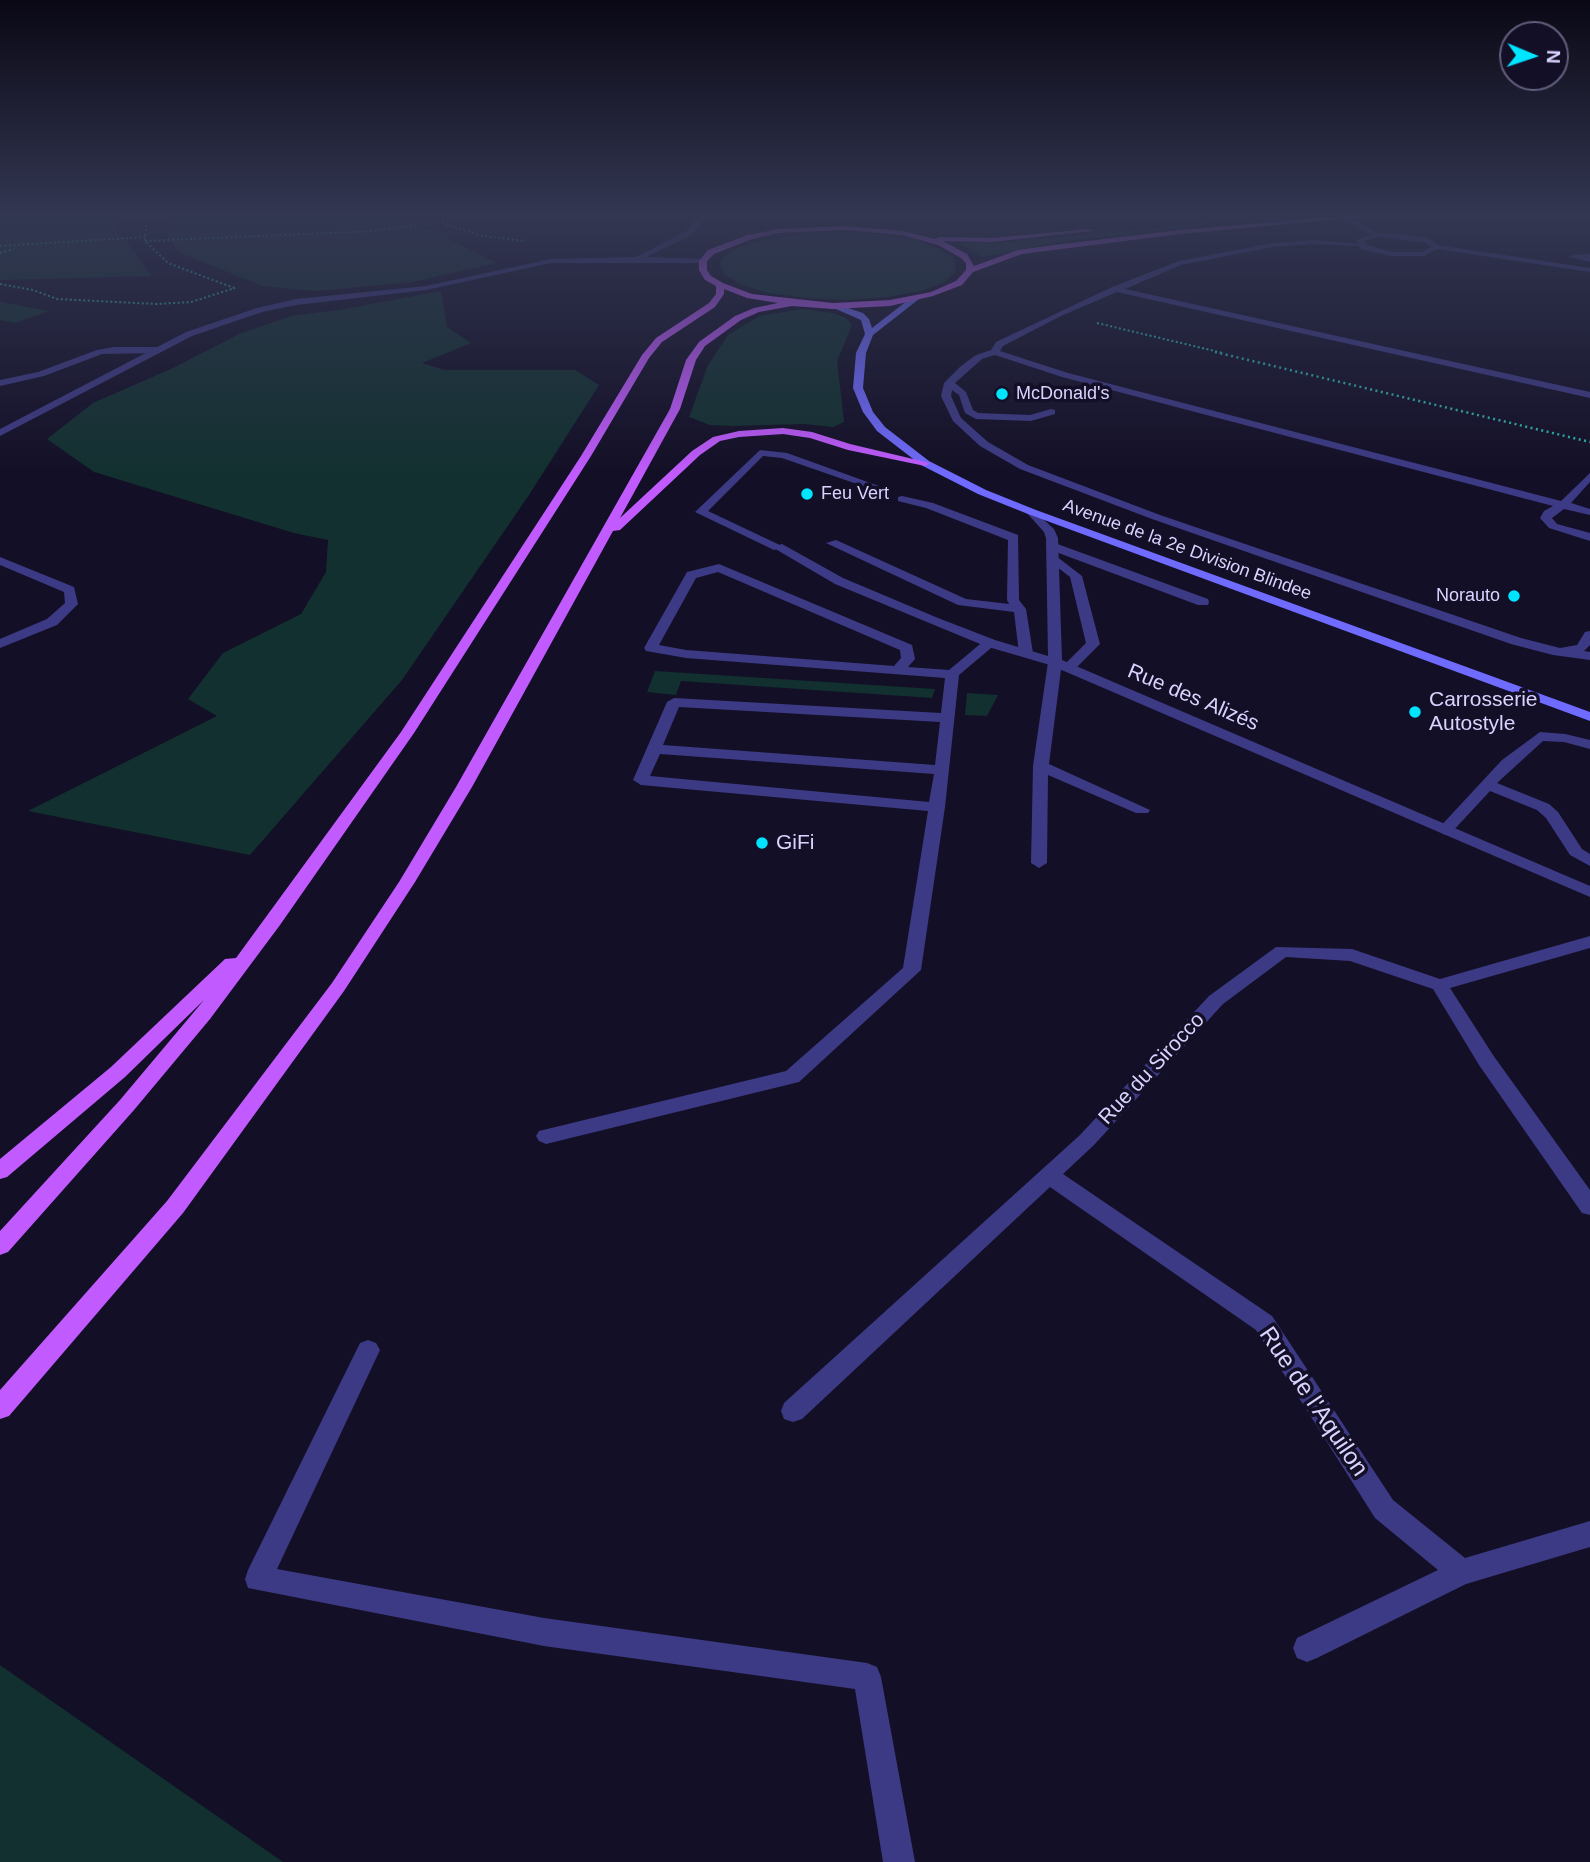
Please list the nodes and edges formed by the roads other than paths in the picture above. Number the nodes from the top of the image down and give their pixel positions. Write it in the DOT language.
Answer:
graph roads {
  1 [pos="294,303"];
  2 [pos="713,303"];
  3 [pos="792,303"];
  4 [pos="869,303"];
  5 [pos="910,303"];
  6 [pos="1083,303"];
  7 [pos="1177,303"];
  8 [pos="832,306"];
  9 [pos="869,334"];
  10 [pos="159,350"];
  11 [pos="995,352"];
  12 [pos="0,383"];
  13 [pos="949,383"];
  14 [pos="1590,395"];
  15 [pos="1051,412"];
  16 [pos="0,433"];
  17 [pos="925,463"];
  18 [pos="1590,476"];
  19 [pos="884,490"];
  20 [pos="902,499"];
  21 [pos="1563,505"];
  22 [pos="1032,512"];
  23 [pos="1590,512"];
  24 [pos="1590,537"];
  25 [pos="601,542"];
  26 [pos="832,543"];
  27 [pos="1052,552"];
  28 [pos="0,561"];
  29 [pos="1203,601"];
  30 [pos="1020,609"];
  31 [pos="1590,635"];
  32 [pos="990,643"];
  33 [pos="0,644"];
  34 [pos="1553,651"];
  35 [pos="1026,653"];
  36 [pos="1590,656"];
  37 [pos="1061,665"];
  38 [pos="898,670"];
  39 [pos="952,674"];
  40 [pos="1590,717"];
  41 [pos="948,718"];
  42 [pos="1590,745"];
  43 [pos="654,749"];
  44 [pos="1041,766"];
  45 [pos="942,770"];
  46 [pos="1486,784"];
  47 [pos="937,807"];
  48 [pos="1142,810"];
  49 [pos="1445,830"];
  50 [pos="1590,860"];
  51 [pos="1039,863"];
  52 [pos="1590,892"];
  53 [pos="274,921"];
  54 [pos="1590,942"];
  55 [pos="1439,985"];
  56 [pos="546,1136"];
  57 [pos="0,1171"];
  58 [pos="1048,1175"];
  59 [pos="1590,1206"];
  60 [pos="0,1246"];
  61 [pos="368,1350"];
  62 [pos="0,1408"];
  63 [pos="793,1411"];
  64 [pos="1590,1534"];
  65 [pos="1462,1572"];
  66 [pos="1307,1648"];
  67 [pos="900,1862"];
  1 -- 10 [label="street"];
  2 -- 53 [label="main road"];
  3 -- 8 [label="main road"];
  3 -- 25 [label="main road"];
  4 -- 8 [label="main road"];
  5 -- 9 [label="main road"];
  6 -- 11 [label="street"];
  7 -- 14 [label="street"];
  8 -- 9 [label="main road"];
  9 -- 17 [label="main road, Avenue de la 2e Division Blindee"];
  10 -- 12 [label="street"];
  10 -- 16 [label="street"];
  11 -- 13 [label="street"];
  11 -- 21 [label="street"];
  13 -- 15 [label="street"];
  13 -- 34 [label="street"];
  17 -- 22 [label="main road, Avenue de la 2e Division Blindee"];
  17 -- 25 [label="main road"];
  18 -- 21 [label="street"];
  19 -- 32 [label="street, Rue des Alizés"];
  20 -- 30 [label="street"];
  21 -- 23 [label="street"];
  21 -- 24 [label="street"];
  22 -- 27 [label="street"];
  22 -- 40 [label="main road, Avenue de la 2e Division Blindee"];
  25 -- 62 [label="main road"];
  26 -- 30 [label="street"];
  27 -- 29 [label="street"];
  27 -- 37 [label="street"];
  27 -- 37 [label="street"];
  28 -- 33 [label="street"];
  30 -- 35 [label="street"];
  31 -- 34 [label="street"];
  32 -- 35 [label="street, Rue des Alizés"];
  32 -- 39 [label="street"];
  34 -- 36 [label="street"];
  35 -- 37 [label="street, Rue des Alizés"];
  37 -- 44 [label="street"];
  37 -- 49 [label="street, Rue des Alizés"];
  38 -- 38 [label="street"];
  38 -- 39 [label="street"];
  39 -- 41 [label="street"];
  41 -- 43 [label="street"];
  41 -- 45 [label="street"];
  42 -- 46 [label="street"];
  43 -- 45 [label="street"];
  43 -- 47 [label="street"];
  44 -- 48 [label="street"];
  44 -- 51 [label="street"];
  45 -- 47 [label="street"];
  46 -- 49 [label="street"];
  46 -- 50 [label="street"];
  47 -- 56 [label="street"];
  49 -- 52 [label="street, Rue des Alizés"];
  53 -- 57 [label="main road"];
  53 -- 60 [label="main road"];
  54 -- 55 [label="street"];
  55 -- 58 [label="street, Rue du Sirocco"];
  55 -- 59 [label="street"];
  58 -- 63 [label="street, Rue du Sirocco"];
  58 -- 65 [label="street, Rue de l'Aquilon"];
  61 -- 67 [label="street"];
  64 -- 65 [label="street"];
  65 -- 66 [label="street"];
}
